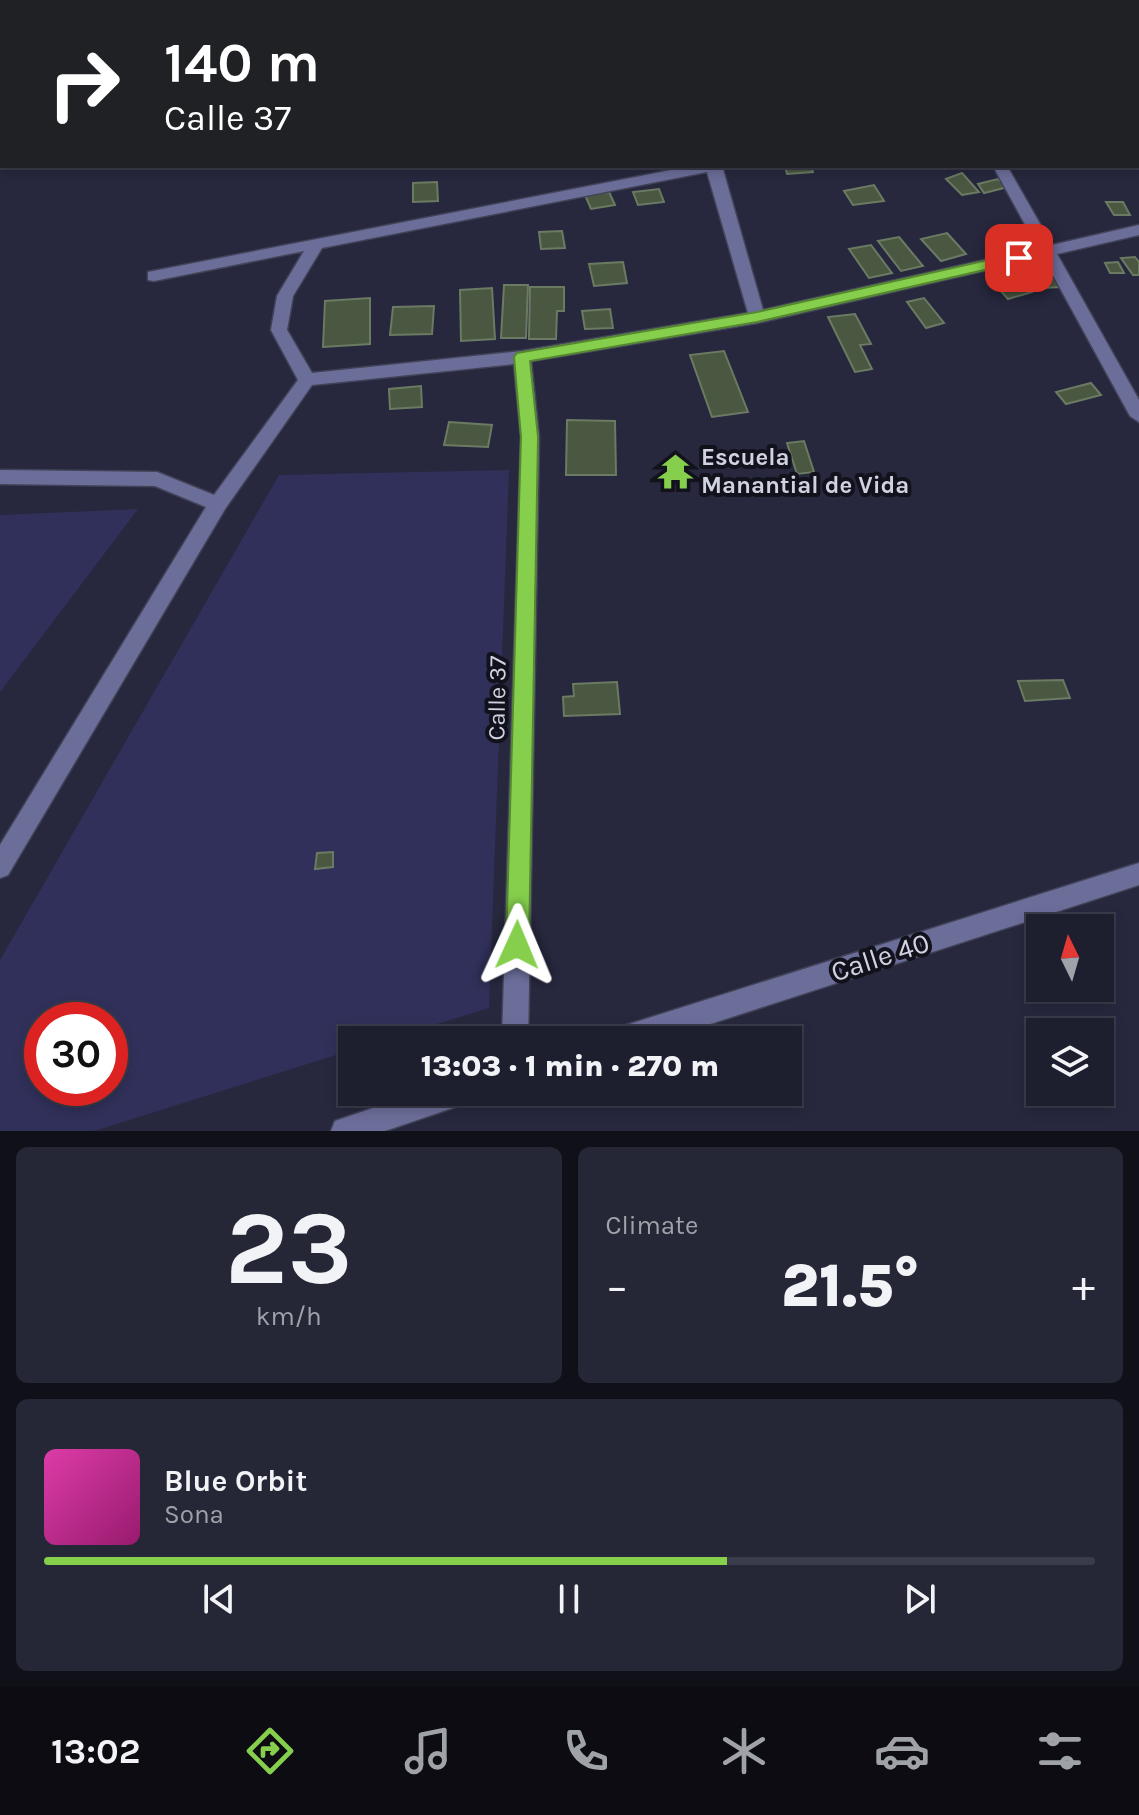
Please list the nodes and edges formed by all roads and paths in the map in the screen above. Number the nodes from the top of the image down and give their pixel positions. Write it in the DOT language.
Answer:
graph roads {
  1 [pos="704,168"];
  2 [pos="715,168"];
  3 [pos="1001,168"];
  4 [pos="1139,230"];
  5 [pos="315,247"];
  6 [pos="1048,251"];
  7 [pos="154,276"];
  8 [pos="757,317"];
  9 [pos="522,357"];
  10 [pos="307,380"];
  11 [pos="1139,416"];
  12 [pos="0,477"];
  13 [pos="218,504"];
  14 [pos="0,867"];
  15 [pos="1139,874"];
  16 [pos="515,1026"];
  17 [pos="664,1026"];
  18 [pos="419,1106"];
  19 [pos="345,1131"];
  1 -- 5 [label="street"];
  2 -- 8 [label="street"];
  3 -- 6 [label="street"];
  4 -- 6 [label="street"];
  5 -- 7 [label="street"];
  5 -- 10 [label="street"];
  6 -- 8 [label="street"];
  6 -- 11 [label="street"];
  8 -- 9 [label="street"];
  9 -- 10 [label="street"];
  9 -- 16 [label="street, Calle 37"];
  10 -- 13 [label="street"];
  12 -- 13 [label="street"];
  13 -- 14 [label="street"];
  15 -- 17 [label="street, Calle 40"];
  18 -- 19 [label="street"];
}
